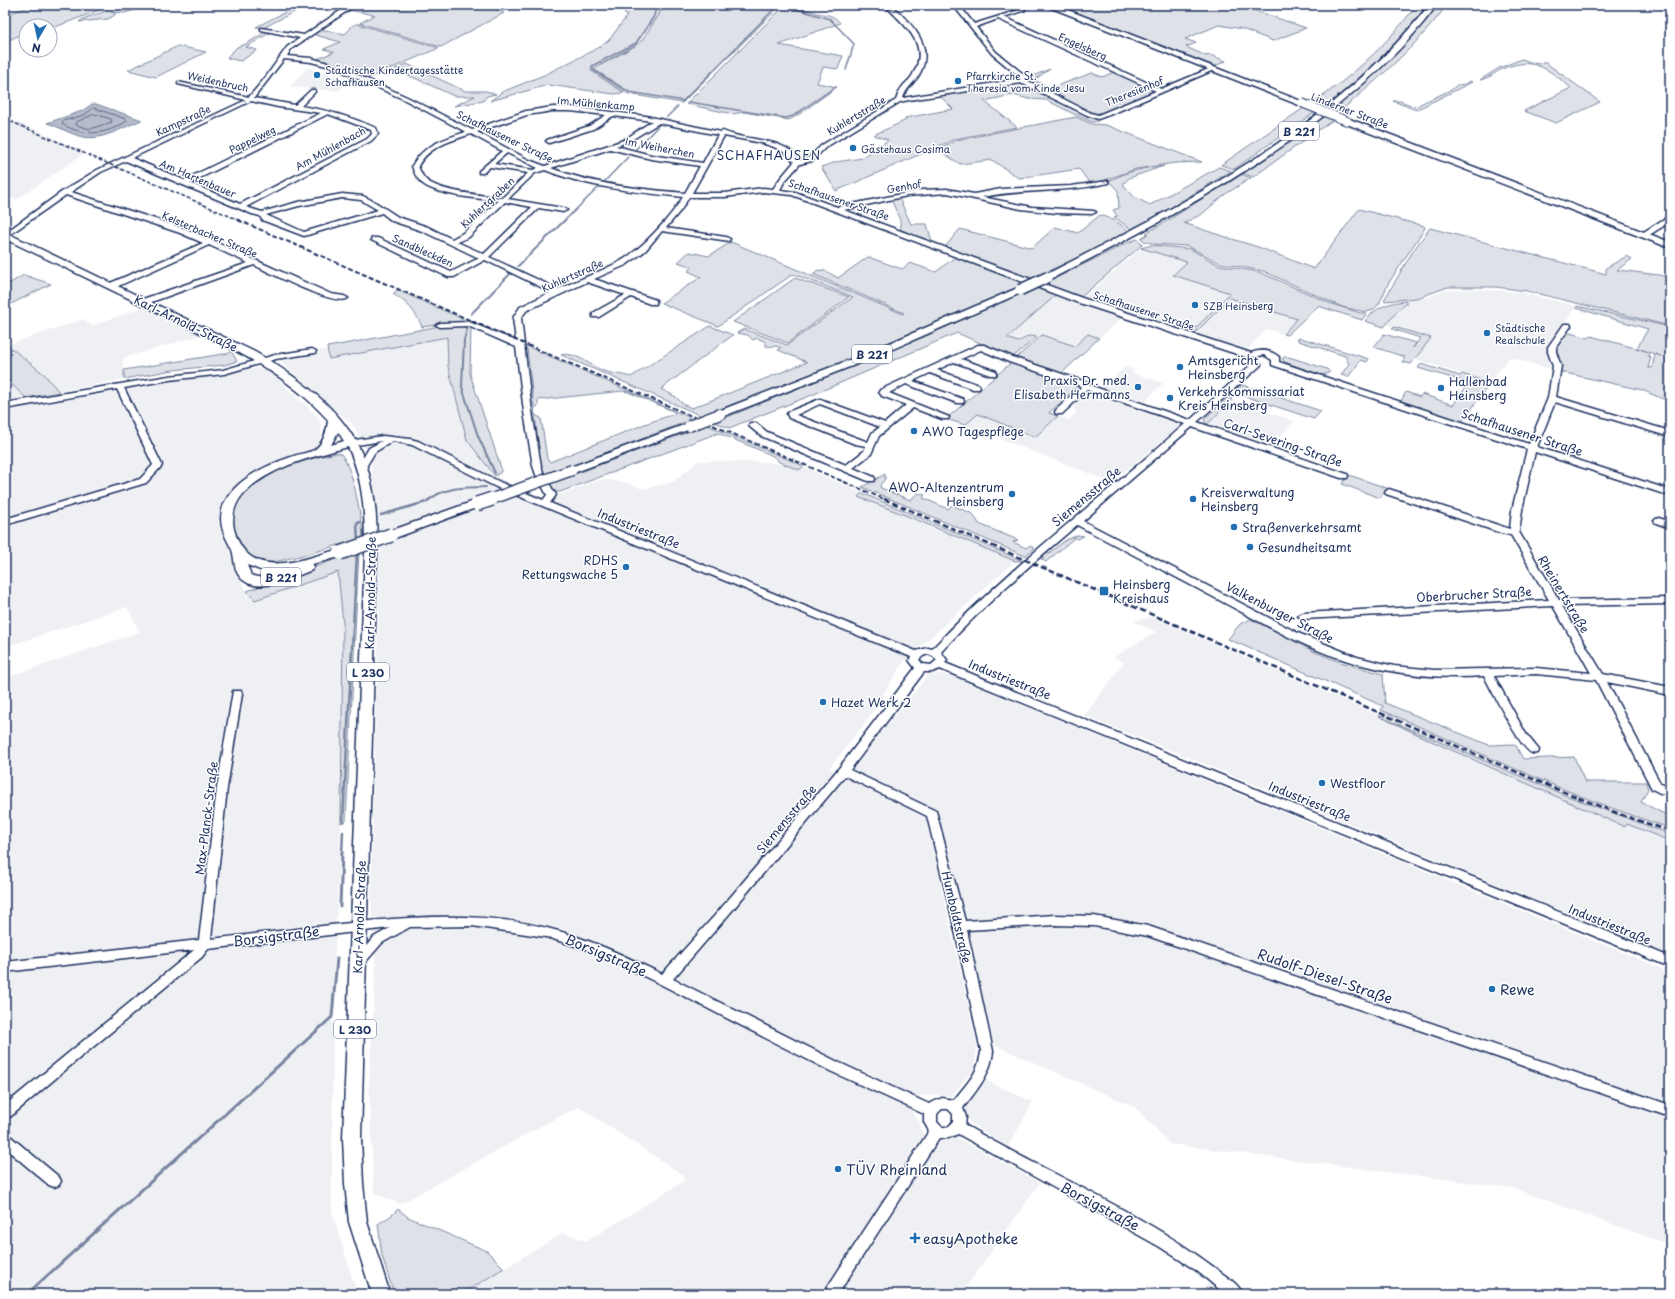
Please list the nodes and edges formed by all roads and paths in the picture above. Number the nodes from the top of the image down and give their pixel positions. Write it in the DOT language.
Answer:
graph roads {
  1 [pos="353,5"];
  2 [pos="888,5"];
  3 [pos="956,5"];
  4 [pos="1048,5"];
  5 [pos="1433,5"];
  6 [pos="1023,9"];
  7 [pos="998,17"];
  8 [pos="972,26"];
  9 [pos="263,29"];
  10 [pos="303,37"];
  11 [pos="282,57"];
  12 [pos="1213,69"];
  13 [pos="1020,80"];
  14 [pos="180,83"];
  15 [pos="313,91"];
  16 [pos="1161,91"];
  17 [pos="251,98"];
  18 [pos="898,102"];
  19 [pos="297,107"];
  20 [pos="328,112"];
  21 [pos="612,113"];
  22 [pos="658,120"];
  23 [pos="470,132"];
  24 [pos="723,133"];
  25 [pos="549,141"];
  26 [pos="611,147"];
  27 [pos="505,151"];
  28 [pos="126,158"];
  29 [pos="798,162"];
  30 [pos="489,164"];
  31 [pos="705,165"];
  32 [pos="543,168"];
  33 [pos="481,172"];
  34 [pos="533,172"];
  35 [pos="1106,182"];
  36 [pos="184,183"];
  37 [pos="776,190"];
  38 [pos="65,192"];
  39 [pos="688,195"];
  40 [pos="974,196"];
  41 [pos="502,200"];
  42 [pos="537,206"];
  43 [pos="240,208"];
  44 [pos="838,209"];
  45 [pos="384,210"];
  46 [pos="563,210"];
  47 [pos="1092,212"];
  48 [pos="262,214"];
  49 [pos="1670,217"];
  50 [pos="661,229"];
  51 [pos="1643,234"];
  52 [pos="5,236"];
  53 [pos="726,239"];
  54 [pos="375,240"];
  55 [pos="451,242"];
  56 [pos="209,243"];
  57 [pos="1670,245"];
  58 [pos="484,258"];
  59 [pos="254,263"];
  60 [pos="588,279"];
  61 [pos="111,286"];
  62 [pos="557,292"];
  63 [pos="631,294"];
  64 [pos="344,298"];
  65 [pos="143,302"];
  66 [pos="653,302"];
  67 [pos="596,315"];
  68 [pos="440,325"];
  69 [pos="1567,326"];
  70 [pos="521,346"];
  71 [pos="312,351"];
  72 [pos="1252,356"];
  73 [pos="953,359"];
  74 [pos="262,360"];
  75 [pos="1275,363"];
  76 [pos="1257,364"];
  77 [pos="929,370"];
  78 [pos="992,373"];
  79 [pos="905,381"];
  80 [pos="120,386"];
  81 [pos="976,387"];
  82 [pos="1086,387"];
  83 [pos="1552,398"];
  84 [pos="960,401"];
  85 [pos="912,404"];
  86 [pos="5,406"];
  87 [pos="1059,412"];
  88 [pos="945,417"];
  89 [pos="334,420"];
  90 [pos="1192,423"];
  91 [pos="752,425"];
  92 [pos="886,426"];
  93 [pos="1670,434"];
  94 [pos="396,438"];
  95 [pos="351,443"];
  96 [pos="871,444"];
  97 [pos="1532,448"];
  98 [pos="317,452"];
  99 [pos="361,468"];
  100 [pos="847,469"];
  101 [pos="1344,476"];
  102 [pos="871,479"];
  103 [pos="1389,492"];
  104 [pos="1670,493"];
  105 [pos="544,504"];
  106 [pos="1076,521"];
  107 [pos="1659,521"];
  108 [pos="5,522"];
  109 [pos="1670,524"];
  110 [pos="1514,532"];
  111 [pos="1670,601"];
  112 [pos="1554,603"];
  113 [pos="1303,616"];
  114 [pos="935,652"];
  115 [pos="916,655"];
  116 [pos="940,665"];
  117 [pos="921,668"];
  118 [pos="1487,672"];
  119 [pos="1599,677"];
  120 [pos="1670,691"];
  121 [pos="237,694"];
  122 [pos="1534,750"];
  123 [pos="843,771"];
  124 [pos="1665,789"];
  125 [pos="411,923"];
  126 [pos="960,926"];
  127 [pos="359,927"];
  128 [pos="204,946"];
  129 [pos="1670,962"];
  130 [pos="358,963"];
  131 [pos="5,967"];
  132 [pos="664,980"];
  133 [pos="955,1108"];
  134 [pos="931,1111"];
  135 [pos="1670,1111"];
  136 [pos="5,1113"];
  137 [pos="957,1128"];
  138 [pos="937,1130"];
  139 [pos="5,1140"];
  140 [pos="54,1182"];
  141 [pos="381,1294"];
  142 [pos="830,1294"];
  143 [pos="1236,1294"];
  1 -- 10 [label="street, Kampstraße"];
  2 -- 18 [label="street, Kuhlertstraße"];
  3 -- 8 [label="street"];
  4 -- 12 [label="main road, Linderner Straße"];
  5 -- 98 [label="main road, B 221, bridge"];
  6 -- 7 [label="street"];
  7 -- 8 [label="street"];
  7 -- 16 [label="street, Engelsberg"];
  8 -- 13 [label="street"];
  9 -- 10 [label="street"];
  10 -- 11 [label="street, Kampstraße"];
  11 -- 17 [label="street, Kampstraße"];
  11 -- 23 [label="street, Schafhausener Straße"];
  12 -- 16 [label="street, Theresienhof"];
  12 -- 51 [label="main road, Linderner Straße, bridge"];
  13 -- 16 [label="street, Theresienhof"];
  13 -- 18 [label="street"];
  14 -- 17 [label="street, Weidenbruch"];
  15 -- 19 [label="street"];
  17 -- 19 [label="street, Am Mühlenbach"];
  17 -- 28 [label="street, Kampstraße"];
  18 -- 29 [label="street, Kuhlertstraße"];
  19 -- 20 [label="street, Am Mühlenbach"];
  20 -- 36 [label="street, Pappelweg"];
  20 -- 43 [label="street, Am Mühlenbach"];
  21 -- 22 [label="street, Im Mühlenkamp"];
  21 -- 23 [label="street, Im Mühlenkamp"];
  21 -- 25 [label="street"];
  22 -- 24 [label="street, Im Mühlenkamp"];
  22 -- 26 [label="street, Kuhlertgraben"];
  23 -- 27 [label="street, Schafhausener Straße"];
  23 -- 41 [label="street, Im Mühlenkamp"];
  24 -- 29 [label="street, Im Mühlenkamp"];
  24 -- 31 [label="street, Im Weiherchen"];
  26 -- 31 [label="street, Im Weiherchen"];
  26 -- 32 [label="street, Kuhlertgraben"];
  27 -- 30 [label="street"];
  27 -- 32 [label="street, Schafhausener Straße"];
  28 -- 36 [label="street, Am Hartenbauer"];
  28 -- 38 [label="street, Kampstraße"];
  29 -- 37 [label="street, Kuhlertstraße"];
  30 -- 33 [label="street"];
  30 -- 34 [label="street, Kuhlertgraben"];
  31 -- 39 [label="street, Im Weiherchen"];
  32 -- 34 [label="street, Kuhlertgraben"];
  32 -- 39 [label="street, Schafhausener Straße"];
  34 -- 41 [label="street, Kuhlertgraben"];
  35 -- 40 [label="street, Genhof"];
  36 -- 43 [label="street, Am Hartenbauer"];
  37 -- 39 [label="street, Schafhausener Straße"];
  37 -- 44 [label="street, Schafhausener Straße"];
  38 -- 52 [label="street, Kampstraße"];
  38 -- 56 [label="street, Kelsterbacher Straße"];
  39 -- 50 [label="street, Kuhlertstraße"];
  40 -- 44 [label="street, Genhof"];
  40 -- 47 [label="street, Genhof"];
  41 -- 42 [label="street, Im Mühlenkamp"];
  41 -- 55 [label="street, Kuhlertgraben"];
  42 -- 46 [label="street, Im Mühlenkamp"];
  42 -- 58 [label="street, Sandbleckden"];
  43 -- 48 [label="street, Am Hartenbauer"];
  44 -- 72 [label="street, Schafhausener Straße"];
  45 -- 48 [label="street"];
  45 -- 48 [label="street, Am Hartenbauer"];
  45 -- 55 [label="street, Sandbleckden"];
  49 -- 51 [label="street"];
  50 -- 53 [label="street"];
  50 -- 60 [label="street, Kuhlertstraße"];
  51 -- 57 [label="main road, Linderner Straße"];
  52 -- 61 [label="main road, Karl-Arnold-Straße"];
  54 -- 58 [label="street, Sandbleckden"];
  55 -- 58 [label="street, Sandbleckden"];
  56 -- 59 [label="street, Kelsterbacher Straße"];
  56 -- 61 [label="street"];
  58 -- 62 [label="street, Sandbleckden"];
  59 -- 64 [label="street, Kelsterbacher Straße"];
  59 -- 65 [label="street"];
  60 -- 62 [label="street, Kuhlertstraße"];
  60 -- 63 [label="street"];
  61 -- 65 [label="main road, Karl-Arnold-Straße"];
  62 -- 70 [label="street, Kuhlertstraße"];
  63 -- 66 [label="street"];
  63 -- 67 [label="street"];
  65 -- 74 [label="main road, Karl-Arnold-Straße"];
  68 -- 70 [label="street"];
  69 -- 83 [label="street"];
  70 -- 105 [label="street, Kuhlertstraße"];
  71 -- 74 [label="street"];
  72 -- 75 [label="street"];
  72 -- 76 [label="street"];
  73 -- 77 [label="street"];
  73 -- 78 [label="street"];
  73 -- 82 [label="street, Carl-Severing-Straße"];
  74 -- 80 [label="street"];
  74 -- 89 [label="main road, Karl-Arnold-Straße"];
  75 -- 76 [label="street"];
  75 -- 97 [label="street, Schafhausener Straße"];
  76 -- 90 [label="street, Siemensstraße"];
  77 -- 79 [label="street"];
  77 -- 81 [label="street"];
  79 -- 84 [label="street"];
  79 -- 85 [label="street"];
  80 -- 86 [label="street"];
  80 -- 108 [label="street"];
  82 -- 87 [label="street"];
  82 -- 90 [label="street, Carl-Severing-Straße"];
  83 -- 93 [label="street"];
  83 -- 97 [label="street"];
  85 -- 88 [label="street"];
  85 -- 92 [label="street"];
  89 -- 95 [label="main road, Karl-Arnold-Straße"];
  89 -- 98 [label="main road, B 221"];
  90 -- 101 [label="street, Carl-Severing-Straße"];
  90 -- 106 [label="street, Siemensstraße"];
  91 -- 100 [label="street"];
  92 -- 96 [label="street"];
  92 -- 96 [label="street"];
  94 -- 95 [label="street, Industriestraße"];
  94 -- 99 [label="street"];
  94 -- 105 [label="street, Industriestraße"];
  95 -- 98 [label="main road, B 221"];
  95 -- 99 [label="main road, Karl-Arnold-Straße / L 230"];
  96 -- 100 [label="street"];
  97 -- 104 [label="street, Schafhausener Straße"];
  97 -- 110 [label="street"];
  99 -- 127 [label="main road, Karl-Arnold-Straße / L 230"];
  100 -- 102 [label="street"];
  103 -- 110 [label="street"];
  105 -- 115 [label="street, Industriestraße"];
  106 -- 114 [label="street, Siemensstraße"];
  106 -- 118 [label="street, Valkenburger Straße"];
  107 -- 109 [label="street"];
  110 -- 112 [label="street, Rheinertstraße"];
  111 -- 112 [label="street, Oberbrucher Straße"];
  112 -- 113 [label="street, Oberbrucher Straße"];
  112 -- 119 [label="street, Rheinertstraße"];
  114 -- 115 [label="street"];
  114 -- 116 [label="street"];
  115 -- 117 [label="street"];
  116 -- 117 [label="street"];
  116 -- 129 [label="street, Industriestraße"];
  117 -- 123 [label="street, Siemensstraße"];
  118 -- 119 [label="street, Valkenburger Straße"];
  118 -- 122 [label="street"];
  119 -- 120 [label="street, Valkenburger Straße"];
  119 -- 124 [label="street, Rheinertstraße"];
  121 -- 128 [label="street, Max-Planck-Straße"];
  123 -- 126 [label="street, Humboldtstraße"];
  123 -- 132 [label="street, Siemensstraße"];
  125 -- 127 [label="street, Borsigstraße"];
  125 -- 130 [label="street"];
  125 -- 132 [label="street, Borsigstraße"];
  126 -- 133 [label="street, Humboldtstraße"];
  126 -- 135 [label="street, Rudolf-Diesel-Straße"];
  127 -- 128 [label="street, Borsigstraße"];
  127 -- 130 [label="main road, Karl-Arnold-Straße / L 230"];
  128 -- 131 [label="street, Borsigstraße"];
  128 -- 136 [label="street"];
  130 -- 141 [label="main road, Karl-Arnold-Straße / L 230"];
  132 -- 134 [label="street, Borsigstraße"];
  133 -- 134 [label="street"];
  133 -- 137 [label="street"];
  134 -- 138 [label="street"];
  137 -- 138 [label="street"];
  137 -- 143 [label="street, Borsigstraße"];
  138 -- 142 [label="street"];
  139 -- 140 [label="street"];
}
